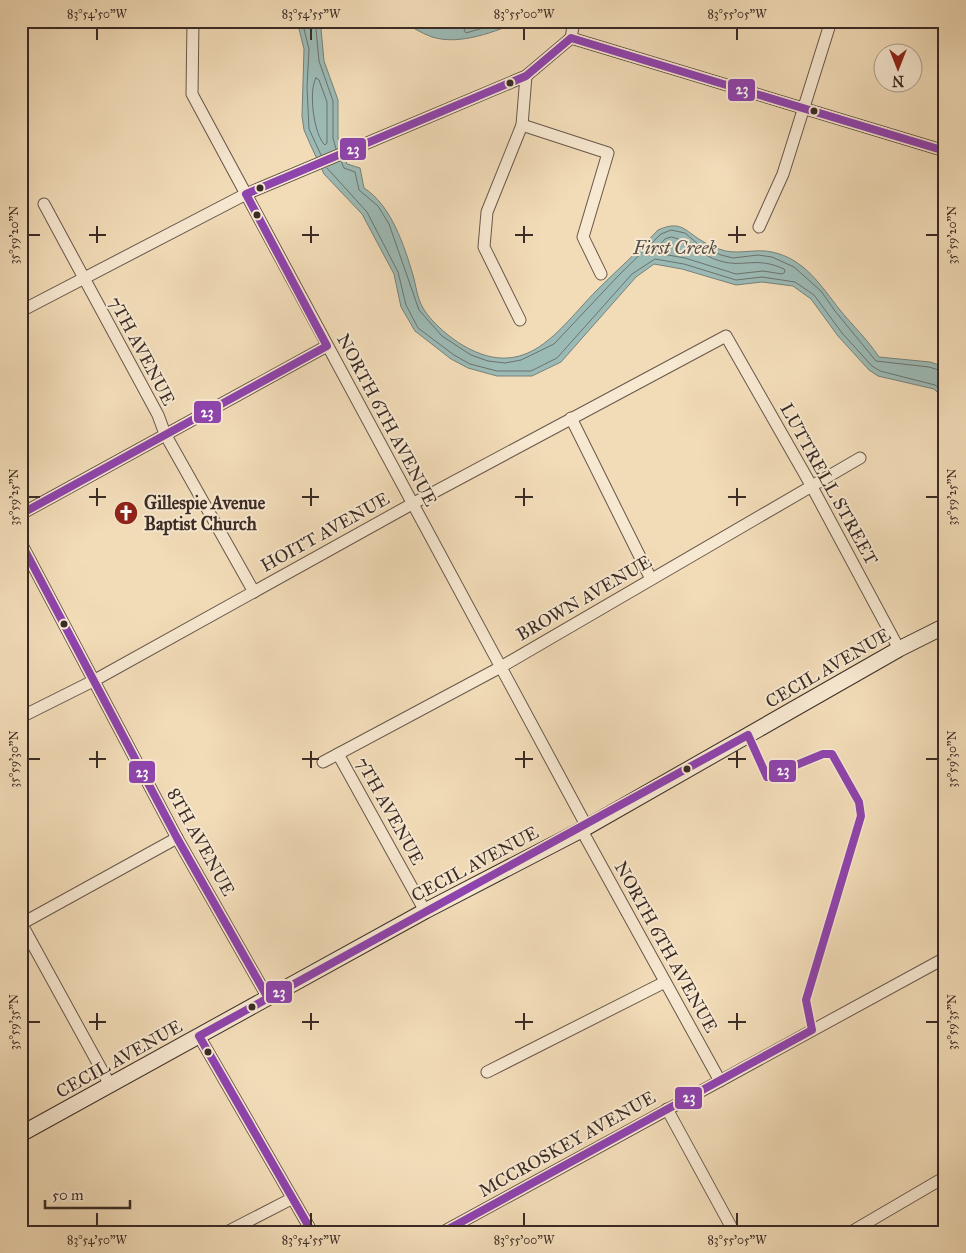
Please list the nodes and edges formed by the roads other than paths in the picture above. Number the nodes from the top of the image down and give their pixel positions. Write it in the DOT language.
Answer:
graph roads {
  1 [pos="193,21"];
  2 [pos="574,21"];
  3 [pos="830,21"];
  4 [pos="571,38"];
  5 [pos="526,76"];
  6 [pos="804,109"];
  7 [pos="522,124"];
  8 [pos="945,151"];
  9 [pos="246,194"];
  10 [pos="44,204"];
  11 [pos="759,227"];
  12 [pos="601,274"];
  13 [pos="83,278"];
  14 [pos="21,311"];
  15 [pos="520,320"];
  16 [pos="726,336"];
  17 [pos="327,346"];
  18 [pos="571,418"];
  19 [pos="165,434"];
  20 [pos="860,458"];
  21 [pos="811,485"];
  22 [pos="412,504"];
  23 [pos="21,514"];
  24 [pos="21,543"];
  25 [pos="650,579"];
  26 [pos="254,592"];
  27 [pos="945,626"];
  28 [pos="899,650"];
  29 [pos="499,668"];
  30 [pos="95,680"];
  31 [pos="21,717"];
  32 [pos="338,754"];
  33 [pos="323,762"];
  34 [pos="584,828"];
  35 [pos="177,838"];
  36 [pos="425,911"];
  37 [pos="21,923"];
  38 [pos="945,958"];
  39 [pos="665,982"];
  40 [pos="268,998"];
  41 [pos="199,1036"];
  42 [pos="487,1072"];
  43 [pos="720,1080"];
  44 [pos="110,1085"];
  45 [pos="667,1109"];
  46 [pos="21,1134"];
  47 [pos="945,1177"];
  48 [pos="292,1199"];
  49 [pos="227,1232"];
  50 [pos="312,1232"];
  51 [pos="443,1232"];
  52 [pos="734,1232"];
  53 [pos="851,1232"];
  1 -- 9 [label="street, NORTH 6TH AVENUE"];
  2 -- 4 [label="street"];
  3 -- 6 [label="street"];
  4 -- 5 [label="street"];
  4 -- 6 [label="street"];
  5 -- 7 [label="street"];
  5 -- 9 [label="street"];
  6 -- 8 [label="street"];
  6 -- 11 [label="street"];
  7 -- 12 [label="street"];
  7 -- 15 [label="street"];
  9 -- 13 [label="street"];
  9 -- 17 [label="street, NORTH 6TH AVENUE"];
  10 -- 13 [label="street, 7TH AVENUE"];
  13 -- 14 [label="street"];
  13 -- 19 [label="street, 7TH AVENUE"];
  16 -- 18 [label="street, HOITT AVENUE"];
  16 -- 21 [label="street, LUTTRELL STREET"];
  17 -- 19 [label="street"];
  17 -- 22 [label="street, NORTH 6TH AVENUE"];
  18 -- 22 [label="street, HOITT AVENUE"];
  18 -- 25 [label="street"];
  19 -- 23 [label="street"];
  19 -- 26 [label="street, 7TH AVENUE"];
  20 -- 21 [label="street, BROWN AVENUE"];
  21 -- 25 [label="street, BROWN AVENUE"];
  21 -- 28 [label="street, LUTTRELL STREET"];
  22 -- 26 [label="street, HOITT AVENUE"];
  22 -- 29 [label="street, NORTH 6TH AVENUE"];
  24 -- 30 [label="street, 8TH AVENUE"];
  25 -- 29 [label="street, BROWN AVENUE"];
  26 -- 30 [label="street, HOITT AVENUE"];
  27 -- 28 [label="street, CECIL AVENUE"];
  28 -- 34 [label="street, CECIL AVENUE"];
  29 -- 32 [label="street, BROWN AVENUE"];
  29 -- 34 [label="street, NORTH 6TH AVENUE"];
  30 -- 31 [label="street, HOITT AVENUE"];
  30 -- 35 [label="street, 8TH AVENUE"];
  32 -- 33 [label="street, BROWN AVENUE"];
  32 -- 36 [label="street, 7TH AVENUE"];
  34 -- 36 [label="street, CECIL AVENUE"];
  34 -- 39 [label="street, NORTH 6TH AVENUE"];
  35 -- 37 [label="street"];
  35 -- 40 [label="street, 8TH AVENUE"];
  36 -- 40 [label="street, CECIL AVENUE"];
  37 -- 44 [label="street"];
  38 -- 43 [label="street, MCCROSKEY AVENUE"];
  39 -- 42 [label="street"];
  39 -- 43 [label="street, NORTH 6TH AVENUE"];
  40 -- 41 [label="street, CECIL AVENUE"];
  41 -- 44 [label="street, CECIL AVENUE"];
  41 -- 48 [label="street"];
  43 -- 45 [label="street, MCCROSKEY AVENUE"];
  44 -- 46 [label="street, CECIL AVENUE"];
  45 -- 51 [label="street, MCCROSKEY AVENUE"];
  45 -- 52 [label="street"];
  47 -- 53 [label="street"];
  48 -- 49 [label="street"];
  48 -- 50 [label="street"];
}
